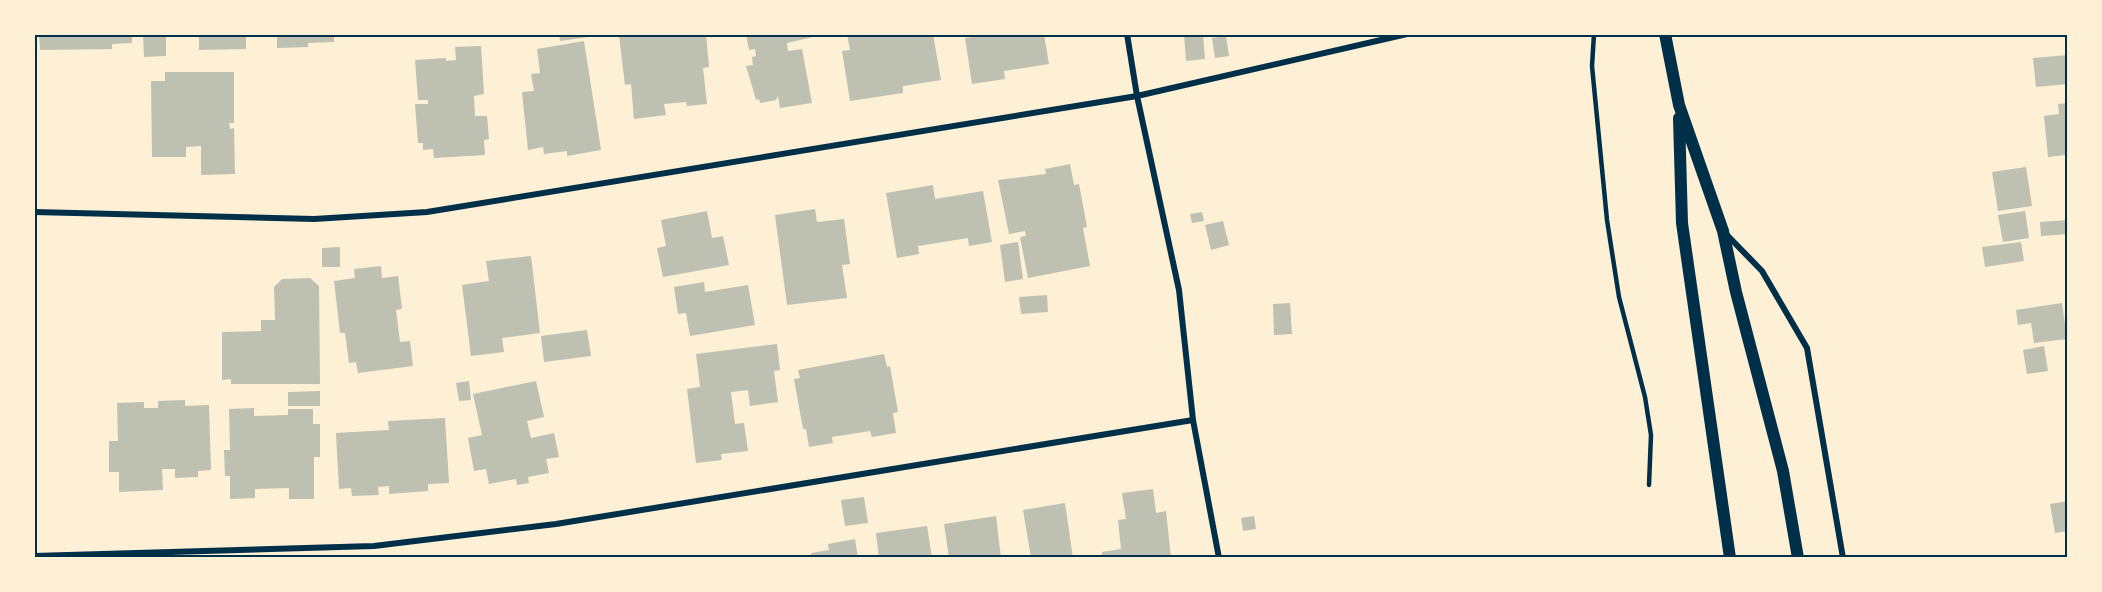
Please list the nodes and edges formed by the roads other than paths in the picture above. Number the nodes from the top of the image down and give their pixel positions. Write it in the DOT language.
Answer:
graph roads {
  1 [pos="1127,34"];
  2 [pos="1407,34"];
  3 [pos="1594,34"];
  4 [pos="1665,34"];
  5 [pos="1137,96"];
  6 [pos="1679,105"];
  7 [pos="34,212"];
  8 [pos="1723,231"];
  9 [pos="1193,420"];
  10 [pos="1649,485"];
  11 [pos="34,556"];
  12 [pos="1219,558"];
  13 [pos="1730,558"];
  14 [pos="1798,558"];
  15 [pos="1843,558"];
  1 -- 5 [label="street"];
  2 -- 5 [label="street"];
  3 -- 10 [label="lane"];
  4 -- 6 [label="main road"];
  5 -- 7 [label="street"];
  5 -- 9 [label="street"];
  6 -- 8 [label="main road"];
  6 -- 13 [label="main road"];
  8 -- 14 [label="main road"];
  8 -- 15 [label="street"];
  9 -- 11 [label="street"];
  9 -- 12 [label="street"];
}
